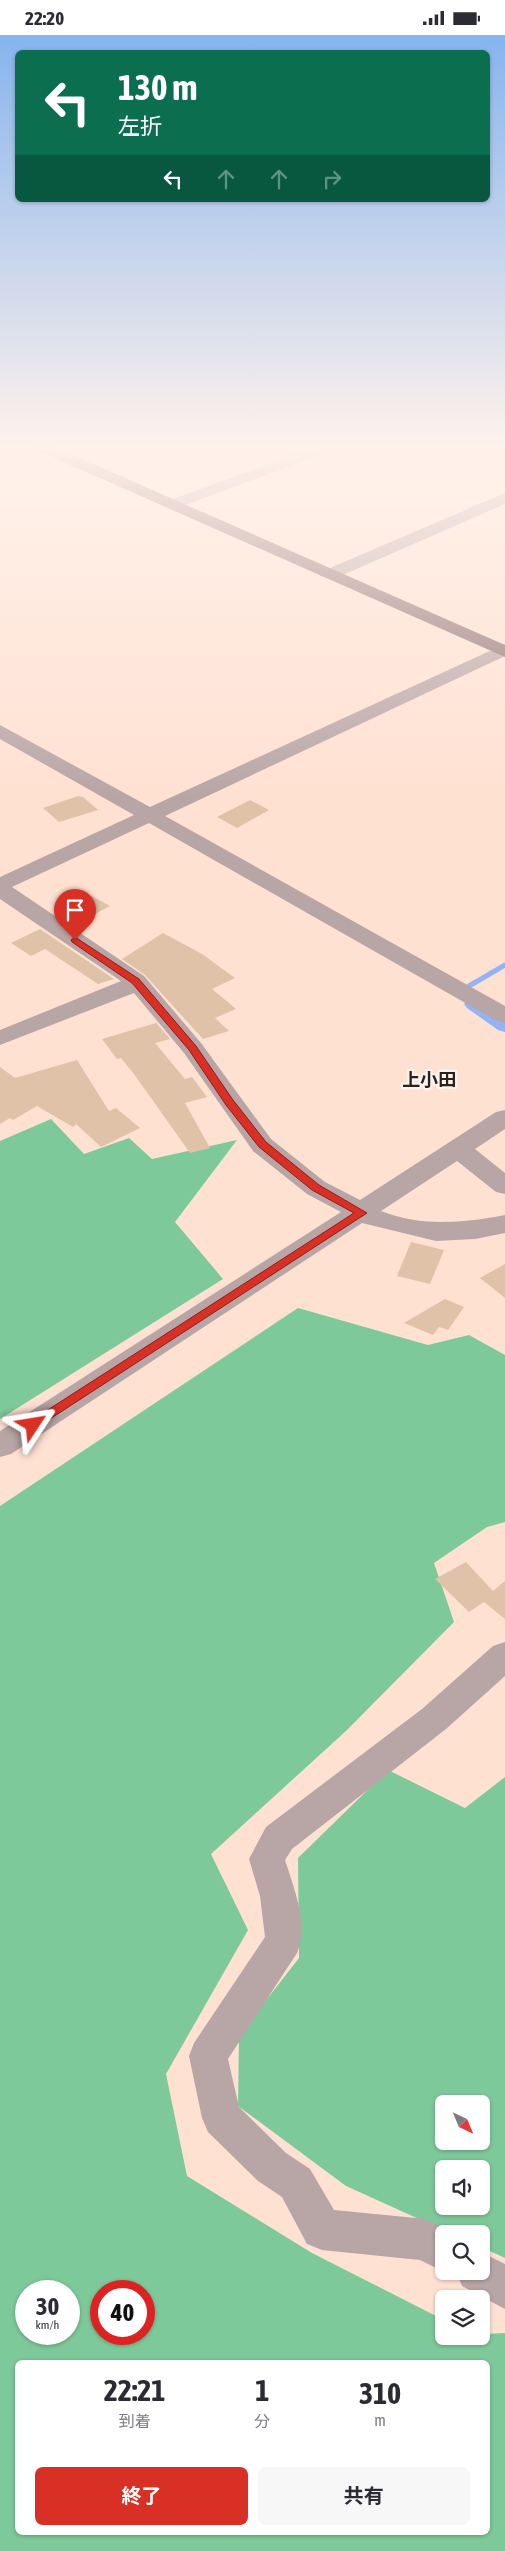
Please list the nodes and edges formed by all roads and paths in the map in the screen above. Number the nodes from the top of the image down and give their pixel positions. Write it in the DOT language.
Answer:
graph roads {
  1 [pos="304,562"];
  2 [pos="357,562"];
  3 [pos="326,572"];
  4 [pos="504,651"];
  5 [pos="0,731"];
  6 [pos="148,814"];
  7 [pos="0,887"];
  8 [pos="138,983"];
  9 [pos="505,1016"];
  10 [pos="0,1038"];
  11 [pos="505,1118"];
  12 [pos="458,1149"];
  13 [pos="505,1186"];
  14 [pos="362,1213"];
  15 [pos="505,1225"];
  16 [pos="0,1446"];
  17 [pos="505,1656"];
  18 [pos="435,2246"];
  19 [pos="490,2279"];
  20 [pos="505,2288"];
  1 -- 3 [label="main road"];
  2 -- 3 [label="street"];
  3 -- 4 [label="main road"];
  4 -- 6 [label="street"];
  5 -- 6 [label="street"];
  6 -- 7 [label="street"];
  6 -- 9 [label="street"];
  7 -- 8 [label="street"];
  8 -- 10 [label="street"];
  8 -- 14 [label="street"];
  11 -- 12 [label="street"];
  12 -- 13 [label="street"];
  12 -- 14 [label="street"];
  14 -- 15 [label="street"];
  14 -- 16 [label="street"];
  17 -- 18 [label="street"];
  19 -- 20 [label="street"];
}
